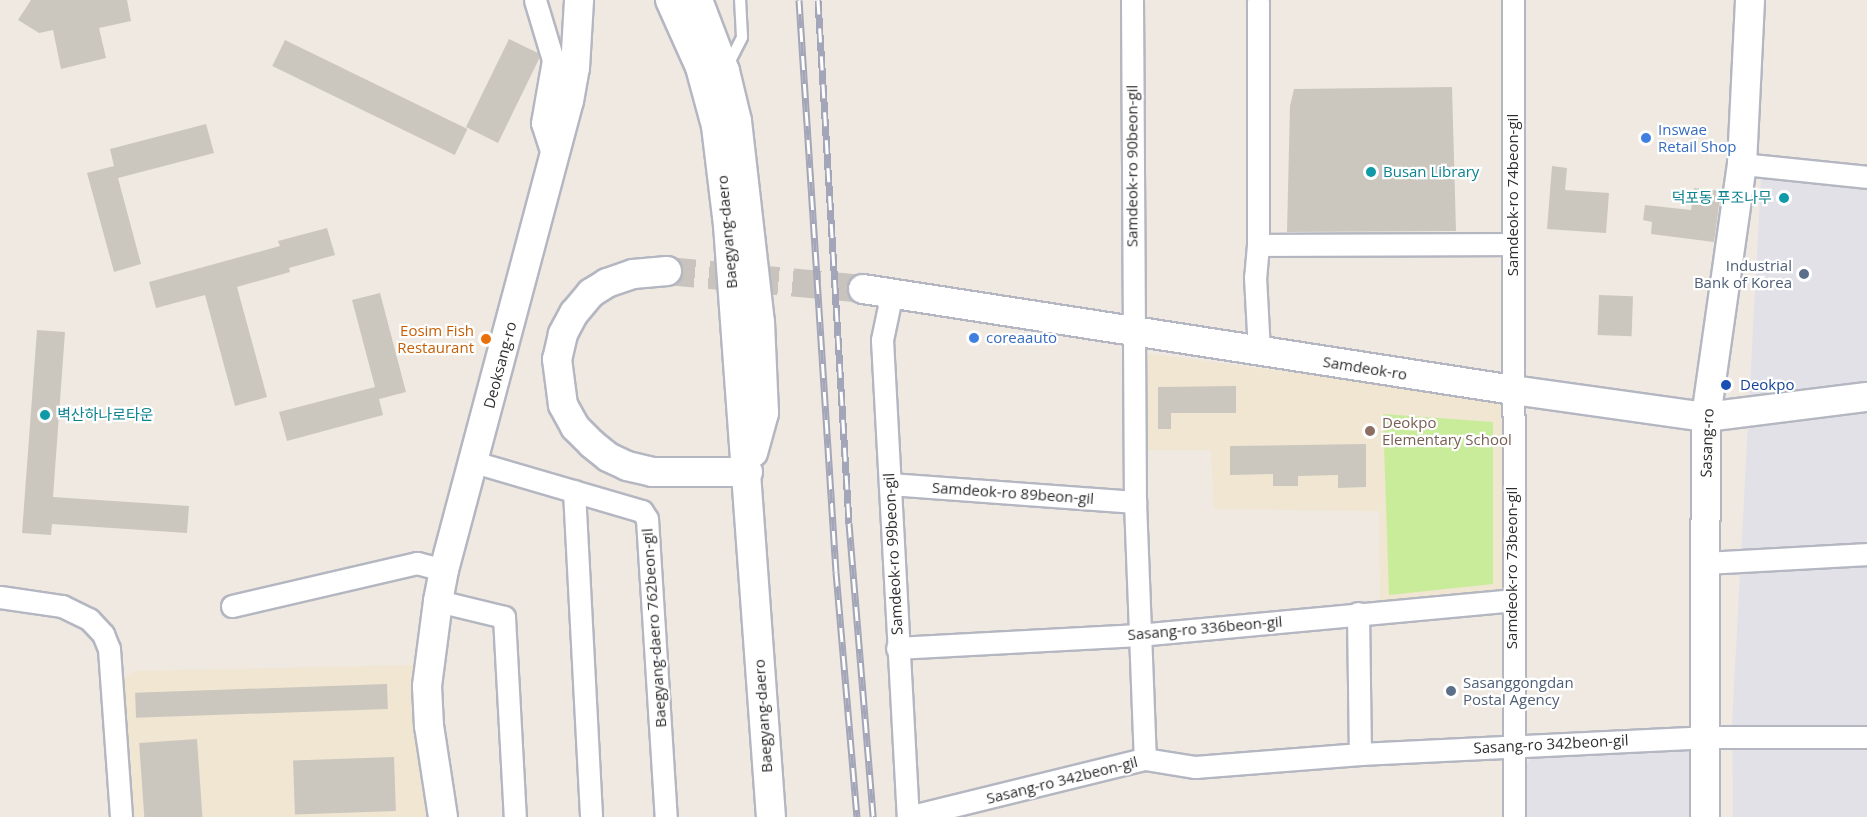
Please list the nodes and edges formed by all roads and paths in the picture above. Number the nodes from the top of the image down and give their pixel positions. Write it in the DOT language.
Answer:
graph roads {
  1 [pos="535,0"];
  2 [pos="579,0"];
  3 [pos="670,0"];
  4 [pos="698,0"];
  5 [pos="740,0"];
  6 [pos="1132,0"];
  7 [pos="1258,0"];
  8 [pos="1513,0"];
  9 [pos="1750,0"];
  10 [pos="725,70"];
  11 [pos="555,161"];
  12 [pos="1742,164"];
  13 [pos="1867,177"];
  14 [pos="1513,244"];
  15 [pos="1258,245"];
  16 [pos="667,271"];
  17 [pos="864,289"];
  18 [pos="892,292"];
  19 [pos="1133,332"];
  20 [pos="1259,351"];
  21 [pos="1513,390"];
  22 [pos="1867,397"];
  23 [pos="1706,417"];
  24 [pos="474,462"];
  25 [pos="748,472"];
  26 [pos="890,484"];
  27 [pos="574,491"];
  28 [pos="1135,502"];
  29 [pos="1867,554"];
  30 [pos="1706,563"];
  31 [pos="444,570"];
  32 [pos="0,597"];
  33 [pos="1512,600"];
  34 [pos="438,601"];
  35 [pos="232,606"];
  36 [pos="1358,614"];
  37 [pos="1138,635"];
  38 [pos="897,648"];
  39 [pos="1705,737"];
  40 [pos="1867,737"];
  41 [pos="1513,746"];
  42 [pos="1360,754"];
  43 [pos="1145,759"];
  44 [pos="121,817"];
  45 [pos="443,817"];
  46 [pos="515,817"];
  47 [pos="591,817"];
  48 [pos="666,817"];
  49 [pos="771,817"];
  50 [pos="908,817"];
  51 [pos="1514,817"];
  52 [pos="1705,817"];
  1 -- 11 [label="street"];
  2 -- 11 [label="main road, Deoksang-ro"];
  3 -- 25 [label="main road, Baegyang-daero"];
  4 -- 10 [label="main road, Baegyang-daero"];
  5 -- 10 [label="lane"];
  6 -- 19 [label="street, Samdeok-ro 90beon-gil"];
  7 -- 15 [label="street"];
  8 -- 14 [label="street, Samdeok-ro 74beon-gil"];
  9 -- 12 [label="main road, Sasang-ro"];
  10 -- 25 [label="main road, Baegyang-daero"];
  11 -- 24 [label="main road, Deoksang-ro"];
  12 -- 13 [label="street"];
  12 -- 23 [label="main road, Sasang-ro"];
  14 -- 15 [label="street"];
  14 -- 21 [label="street, Samdeok-ro 74beon-gil"];
  15 -- 20 [label="street"];
  16 -- 25 [label="main road"];
  17 -- 18 [label="main road, Samdeok-ro"];
  18 -- 19 [label="main road, Samdeok-ro"];
  18 -- 26 [label="street, Samdeok-ro 99beon-gil"];
  19 -- 20 [label="main road, Samdeok-ro"];
  19 -- 28 [label="street"];
  20 -- 21 [label="main road, Samdeok-ro"];
  21 -- 23 [label="main road, Samdeok-ro"];
  21 -- 33 [label="street, Samdeok-ro 73beon-gil"];
  22 -- 23 [label="main road, Samdeok-ro"];
  23 -- 30 [label="main road, Sasang-ro"];
  24 -- 27 [label="street, Baegyang-daero 762beon-gil"];
  24 -- 31 [label="main road, Deoksang-ro"];
  25 -- 49 [label="main road, Baegyang-daero"];
  26 -- 28 [label="street, Samdeok-ro 89beon-gil"];
  26 -- 38 [label="street, Samdeok-ro 99beon-gil"];
  27 -- 47 [label="street"];
  27 -- 48 [label="street, Baegyang-daero 762beon-gil"];
  28 -- 37 [label="street"];
  29 -- 30 [label="street"];
  30 -- 39 [label="main road, Sasang-ro"];
  31 -- 34 [label="main road, Deoksang-ro"];
  31 -- 35 [label="street"];
  32 -- 44 [label="street"];
  33 -- 36 [label="street, Sasang-ro 336beon-gil"];
  33 -- 41 [label="street, Samdeok-ro 73beon-gil"];
  34 -- 45 [label="main road, Deoksang-ro"];
  34 -- 46 [label="street"];
  36 -- 37 [label="street, Sasang-ro 336beon-gil"];
  36 -- 42 [label="street"];
  37 -- 38 [label="street, Sasang-ro 336beon-gil"];
  37 -- 43 [label="street"];
  38 -- 50 [label="street, Samdeok-ro 99beon-gil"];
  39 -- 40 [label="street, Sasang-ro 342beon-gil"];
  39 -- 41 [label="street, Sasang-ro 342beon-gil"];
  39 -- 52 [label="main road, Sasang-ro"];
  41 -- 42 [label="street, Sasang-ro 342beon-gil"];
  41 -- 51 [label="street, Samdeok-ro 73beon-gil"];
  42 -- 43 [label="street, Sasang-ro 342beon-gil"];
  43 -- 50 [label="street, Sasang-ro 342beon-gil"];
}
